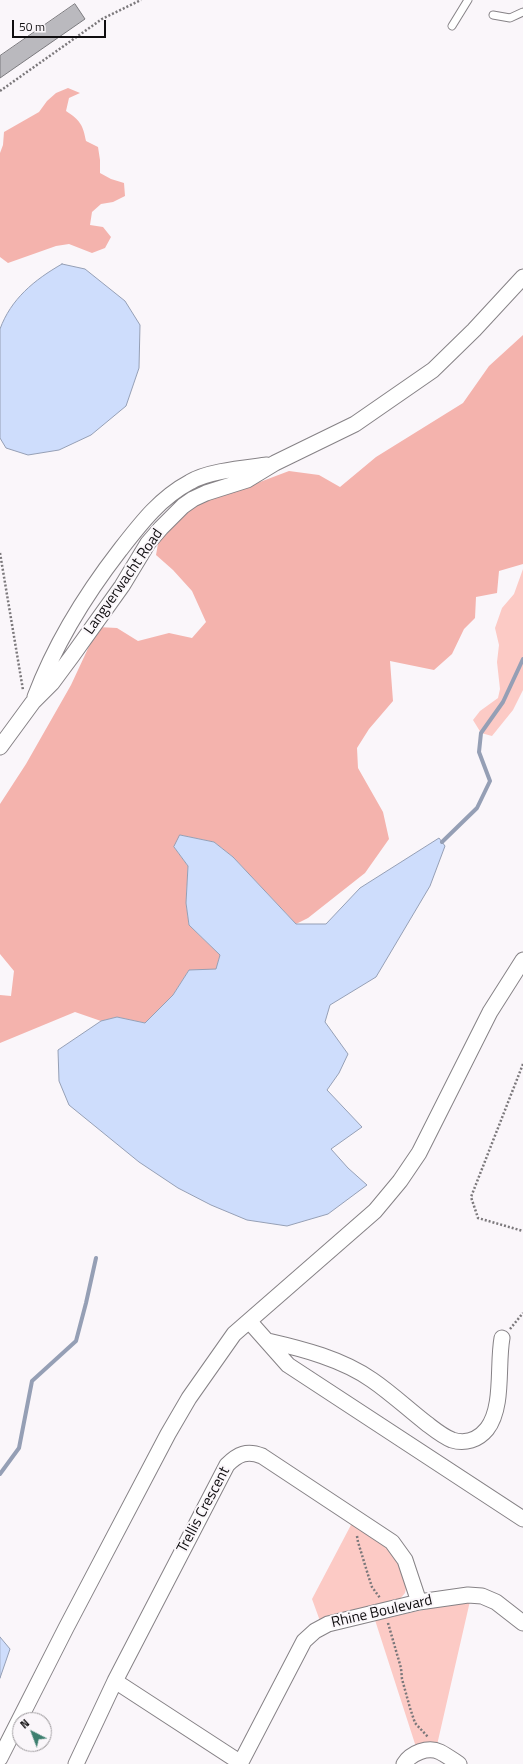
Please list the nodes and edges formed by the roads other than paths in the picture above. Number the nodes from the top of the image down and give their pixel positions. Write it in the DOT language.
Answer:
graph roads {
  1 [pos="468,0"];
  2 [pos="523,12"];
  3 [pos="493,15"];
  4 [pos="452,26"];
  5 [pos="523,277"];
  6 [pos="275,463"];
  7 [pos="32,703"];
  8 [pos="0,747"];
  9 [pos="523,960"];
  10 [pos="249,1321"];
  11 [pos="502,1338"];
  12 [pos="268,1341"];
  13 [pos="523,1519"];
  14 [pos="419,1602"];
  15 [pos="523,1623"];
  16 [pos="115,1681"];
  17 [pos="0,1758"];
  18 [pos="76,1764"];
  19 [pos="240,1764"];
  20 [pos="404,1764"];
  21 [pos="459,1764"];
  1 -- 4 [label="lane"];
  2 -- 3 [label="lane"];
  5 -- 6 [label="street, Langverwacht Road"];
  6 -- 7 [label="street, Langverwacht Road"];
  6 -- 7 [label="street, Langverwacht Road"];
  7 -- 8 [label="street, Langverwacht Road"];
  9 -- 10 [label="street"];
  10 -- 12 [label="street"];
  10 -- 17 [label="street"];
  11 -- 12 [label="street"];
  12 -- 13 [label="street"];
  14 -- 15 [label="street, Rhine Boulevard"];
  14 -- 16 [label="street, Trellis Crescent"];
  14 -- 19 [label="street, Rhine Boulevard"];
  16 -- 18 [label="street, Trellis Crescent"];
  16 -- 19 [label="street"];
  20 -- 21 [label="street"];
}
